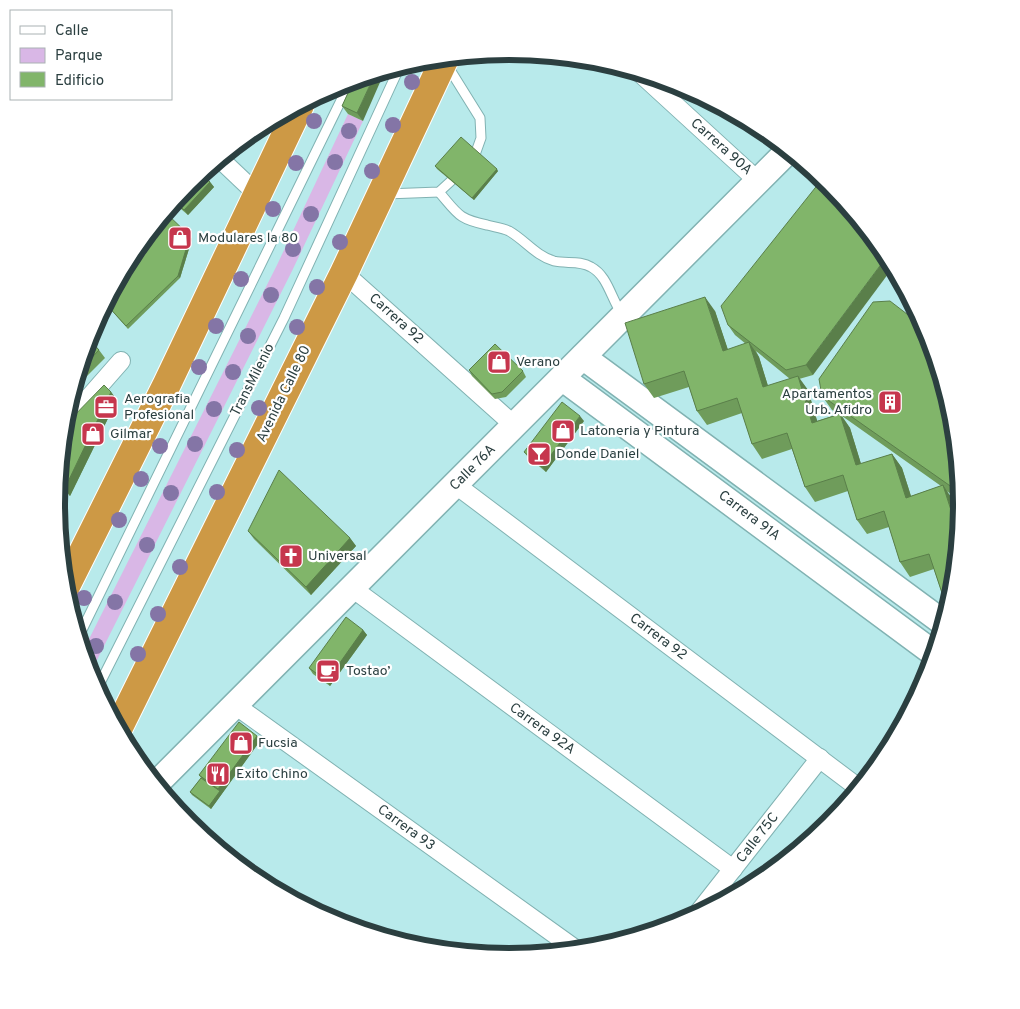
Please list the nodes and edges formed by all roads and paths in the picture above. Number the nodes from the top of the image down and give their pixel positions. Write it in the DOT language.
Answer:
graph roads {
  1 [pos="448,65"];
  2 [pos="441,66"];
  3 [pos="396,75"];
  4 [pos="652,84"];
  5 [pos="345,92"];
  6 [pos="295,116"];
  7 [pos="476,152"];
  8 [pos="784,155"];
  9 [pos="225,164"];
  10 [pos="451,181"];
  11 [pos="758,181"];
  12 [pos="439,192"];
  13 [pos="381,194"];
  14 [pos="258,195"];
  15 [pos="344,273"];
  16 [pos="624,316"];
  17 [pos="583,357"];
  18 [pos="121,361"];
  19 [pos="562,378"];
  20 [pos="75,413"];
  21 [pos="515,426"];
  22 [pos="456,485"];
  23 [pos="71,576"];
  24 [pos="352,588"];
  25 [pos="939,620"];
  26 [pos="83,626"];
  27 [pos="930,650"];
  28 [pos="101,680"];
  29 [pos="235,705"];
  30 [pos="122,721"];
  31 [pos="820,758"];
  32 [pos="161,779"];
  33 [pos="855,785"];
  34 [pos="733,869"];
  35 [pos="706,904"];
  36 [pos="569,945"];
  1 -- 7 [label="lane"];
  2 -- 13 [label="highway, Avenida Calle 80"];
  3 -- 28 [label="lane, TransMilenio"];
  4 -- 11 [label="street, Carrera 90A"];
  5 -- 26 [label="lane"];
  6 -- 14 [label="highway"];
  8 -- 11 [label="street, Calle 76A"];
  9 -- 14 [label="street"];
  10 -- 12 [label="lane"];
  11 -- 16 [label="street, Calle 76A"];
  12 -- 13 [label="lane"];
  12 -- 16 [label="lane"];
  13 -- 15 [label="highway, Avenida Calle 80"];
  14 -- 23 [label="highway"];
  15 -- 21 [label="street, Carrera 92"];
  15 -- 30 [label="highway, Avenida Calle 80"];
  16 -- 17 [label="street, Calle 76A"];
  17 -- 19 [label="street, Calle 76A"];
  17 -- 25 [label="street"];
  18 -- 20 [label="street"];
  19 -- 21 [label="street, Calle 76A"];
  19 -- 27 [label="street, Carrera 91A"];
  21 -- 22 [label="street, Calle 76A"];
  22 -- 24 [label="street, Calle 76A"];
  22 -- 31 [label="street, Carrera 92"];
  24 -- 29 [label="street, Calle 76A"];
  24 -- 34 [label="street, Carrera 92A"];
  29 -- 32 [label="street, Calle 76A"];
  29 -- 36 [label="street, Carrera 93"];
  31 -- 33 [label="street, Carrera 92"];
  31 -- 34 [label="street, Calle 75C"];
  34 -- 35 [label="street, Calle 75C"];
}
